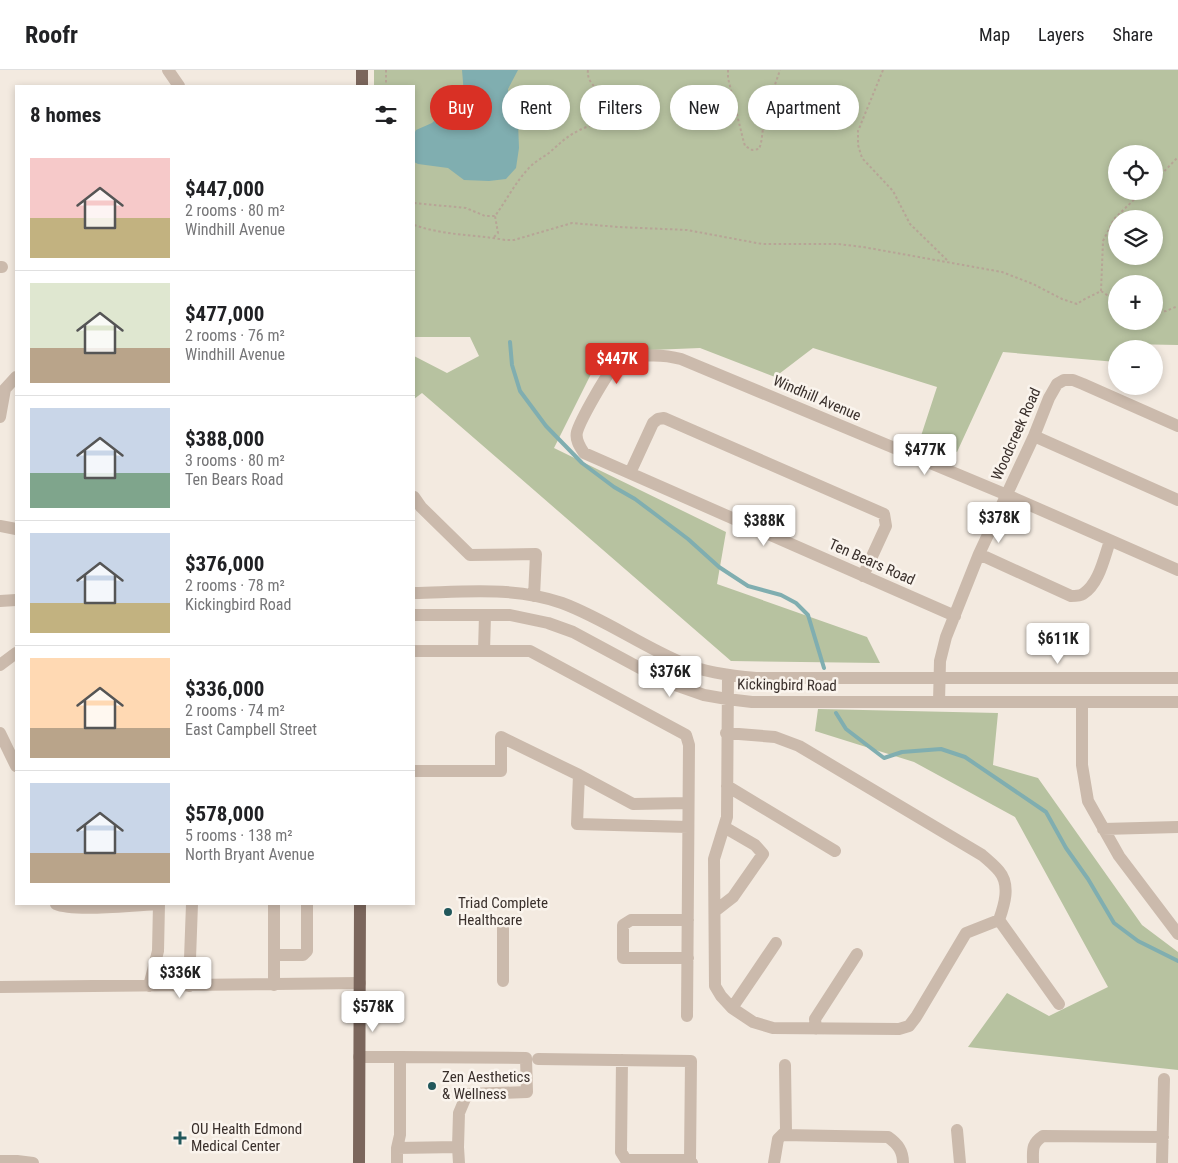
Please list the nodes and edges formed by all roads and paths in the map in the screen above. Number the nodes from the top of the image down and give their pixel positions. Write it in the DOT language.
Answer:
graph roads {
  1 [pos="362,70"];
  2 [pos="386,70"];
  3 [pos="588,70"];
  4 [pos="728,70"];
  5 [pos="780,70"];
  6 [pos="883,70"];
  7 [pos="171,71"];
  8 [pos="178,85"];
  9 [pos="362,85"];
  10 [pos="386,85"];
  11 [pos="1178,157"];
  12 [pos="1163,173"];
  13 [pos="1134,200"];
  14 [pos="415,203"];
  15 [pos="495,216"];
  16 [pos="415,225"];
  17 [pos="493,238"];
  18 [pos="948,261"];
  19 [pos="1101,291"];
  20 [pos="1108,296"];
  21 [pos="1178,306"];
  22 [pos="1163,311"];
  23 [pos="15,378"];
  24 [pos="0,416"];
  25 [pos="1178,426"];
  26 [pos="1034,436"];
  27 [pos="584,453"];
  28 [pos="630,473"];
  29 [pos="1007,495"];
  30 [pos="415,498"];
  31 [pos="1178,500"];
  32 [pos="0,526"];
  33 [pos="15,529"];
  34 [pos="1110,541"];
  35 [pos="979,554"];
  36 [pos="1178,570"];
  37 [pos="863,576"];
  38 [pos="415,593"];
  39 [pos="534,596"];
  40 [pos="15,600"];
  41 [pos="0,601"];
  42 [pos="415,615"];
  43 [pos="485,615"];
  44 [pos="955,616"];
  45 [pos="415,651"];
  46 [pos="484,651"];
  47 [pos="15,654"];
  48 [pos="0,665"];
  49 [pos="728,676"];
  50 [pos="939,678"];
  51 [pos="1050,678"];
  52 [pos="1134,678"];
  53 [pos="1178,678"];
  54 [pos="727,699"];
  55 [pos="1050,701"];
  56 [pos="938,702"];
  57 [pos="1082,702"];
  58 [pos="1135,702"];
  59 [pos="1178,702"];
  60 [pos="0,733"];
  61 [pos="726,733"];
  62 [pos="15,764"];
  63 [pos="415,770"];
  64 [pos="579,775"];
  65 [pos="726,786"];
  66 [pos="688,803"];
  67 [pos="688,826"];
  68 [pos="724,827"];
  69 [pos="1178,828"];
  70 [pos="1103,829"];
  71 [pos="835,851"];
  72 [pos="60,905"];
  73 [pos="133,905"];
  74 [pos="159,905"];
  75 [pos="192,905"];
  76 [pos="274,905"];
  77 [pos="307,905"];
  78 [pos="360,905"];
  79 [pos="714,911"];
  80 [pos="688,920"];
  81 [pos="999,920"];
  82 [pos="503,924"];
  83 [pos="1178,934"];
  84 [pos="776,943"];
  85 [pos="857,954"];
  86 [pos="274,955"];
  87 [pos="688,958"];
  88 [pos="503,981"];
  89 [pos="360,983"];
  90 [pos="274,985"];
  91 [pos="149,986"];
  92 [pos="189,986"];
  93 [pos="0,987"];
  94 [pos="1059,1004"];
  95 [pos="732,1008"];
  96 [pos="688,1016"];
  97 [pos="816,1029"];
  98 [pos="359,1057"];
  99 [pos="400,1057"];
  100 [pos="538,1059"];
  101 [pos="622,1060"];
  102 [pos="785,1065"];
  103 [pos="1164,1079"];
  104 [pos="957,1130"];
  105 [pos="783,1134"];
  106 [pos="1163,1137"];
  107 [pos="458,1147"];
  108 [pos="397,1148"];
  109 [pos="0,1161"];
  110 [pos="691,1161"];
  111 [pos="33,1163"];
  112 [pos="359,1163"];
  113 [pos="397,1163"];
  114 [pos="459,1163"];
  115 [pos="774,1163"];
  116 [pos="903,1163"];
  117 [pos="960,1163"];
  118 [pos="1033,1163"];
  119 [pos="1162,1163"];
  1 -- 9 [label="main road"];
  2 -- 10 [label="path"];
  3 -- 15 [label="path"];
  4 -- 5 [label="path"];
  6 -- 18 [label="path"];
  7 -- 8 [label="street"];
  11 -- 12 [label="path"];
  13 -- 19 [label="path"];
  14 -- 15 [label="path"];
  15 -- 17 [label="path"];
  16 -- 17 [label="path"];
  17 -- 18 [label="path"];
  18 -- 19 [label="path"];
  19 -- 20 [label="path"];
  21 -- 22 [label="path"];
  23 -- 24 [label="street"];
  25 -- 26 [label="street, Woodcreek Road"];
  26 -- 29 [label="street, Woodcreek Road"];
  26 -- 31 [label="street"];
  27 -- 28 [label="street, Ten Bears Road"];
  27 -- 29 [label="street, Windhill Avenue"];
  28 -- 37 [label="street, Ten Bears Road"];
  28 -- 37 [label="street"];
  29 -- 34 [label="street, Windhill Avenue"];
  29 -- 35 [label="street, Woodcreek Road"];
  30 -- 39 [label="street"];
  32 -- 33 [label="street"];
  34 -- 35 [label="street"];
  34 -- 36 [label="street, Windhill Avenue"];
  35 -- 44 [label="street, Woodcreek Road"];
  37 -- 44 [label="street, Ten Bears Road"];
  38 -- 39 [label="street, Kickingbird Road"];
  39 -- 49 [label="street, Kickingbird Road"];
  40 -- 41 [label="street"];
  42 -- 43 [label="street, Kickingbird Road"];
  43 -- 46 [label="street"];
  43 -- 54 [label="street, Kickingbird Road"];
  44 -- 50 [label="street, Woodcreek Road"];
  45 -- 46 [label="street"];
  46 -- 66 [label="street"];
  47 -- 48 [label="street"];
  49 -- 50 [label="street, Kickingbird Road"];
  49 -- 54 [label="street"];
  50 -- 51 [label="street, Kickingbird Road"];
  50 -- 56 [label="street, Woodcreek Road"];
  51 -- 52 [label="street, Kickingbird Road"];
  51 -- 55 [label="street"];
  52 -- 53 [label="street, Kickingbird Road"];
  52 -- 58 [label="street"];
  54 -- 56 [label="street, Kickingbird Road"];
  54 -- 61 [label="street"];
  55 -- 56 [label="street, Kickingbird Road"];
  55 -- 57 [label="street, Kickingbird Road"];
  57 -- 58 [label="street, Kickingbird Road"];
  57 -- 70 [label="street"];
  58 -- 59 [label="street, Kickingbird Road"];
  60 -- 62 [label="street"];
  61 -- 65 [label="street"];
  61 -- 81 [label="street"];
  63 -- 64 [label="street"];
  64 -- 66 [label="street"];
  64 -- 67 [label="street"];
  65 -- 68 [label="street"];
  65 -- 71 [label="street"];
  66 -- 67 [label="street"];
  67 -- 80 [label="street"];
  68 -- 79 [label="street"];
  68 -- 79 [label="street"];
  69 -- 70 [label="street"];
  70 -- 83 [label="street"];
  72 -- 73 [label="street"];
  74 -- 91 [label="street"];
  75 -- 92 [label="street"];
  76 -- 86 [label="street"];
  77 -- 86 [label="street"];
  78 -- 89 [label="main road"];
  79 -- 95 [label="street"];
  80 -- 87 [label="street"];
  80 -- 87 [label="street"];
  81 -- 94 [label="street"];
  81 -- 97 [label="street"];
  82 -- 88 [label="street"];
  84 -- 95 [label="street"];
  85 -- 97 [label="street"];
  86 -- 90 [label="street"];
  87 -- 96 [label="street"];
  89 -- 90 [label="street"];
  89 -- 98 [label="main road"];
  90 -- 92 [label="street"];
  91 -- 92 [label="street"];
  91 -- 93 [label="street"];
  95 -- 97 [label="street"];
  98 -- 99 [label="street"];
  98 -- 112 [label="main road"];
  99 -- 107 [label="street"];
  99 -- 108 [label="street"];
  100 -- 101 [label="street"];
  101 -- 110 [label="street"];
  101 -- 110 [label="street"];
  102 -- 105 [label="street"];
  103 -- 106 [label="street"];
  104 -- 117 [label="street"];
  105 -- 115 [label="street"];
  105 -- 116 [label="street"];
  106 -- 118 [label="street"];
  106 -- 119 [label="street"];
  107 -- 108 [label="street"];
  107 -- 114 [label="street"];
  108 -- 113 [label="street"];
  109 -- 111 [label="street"];
}
